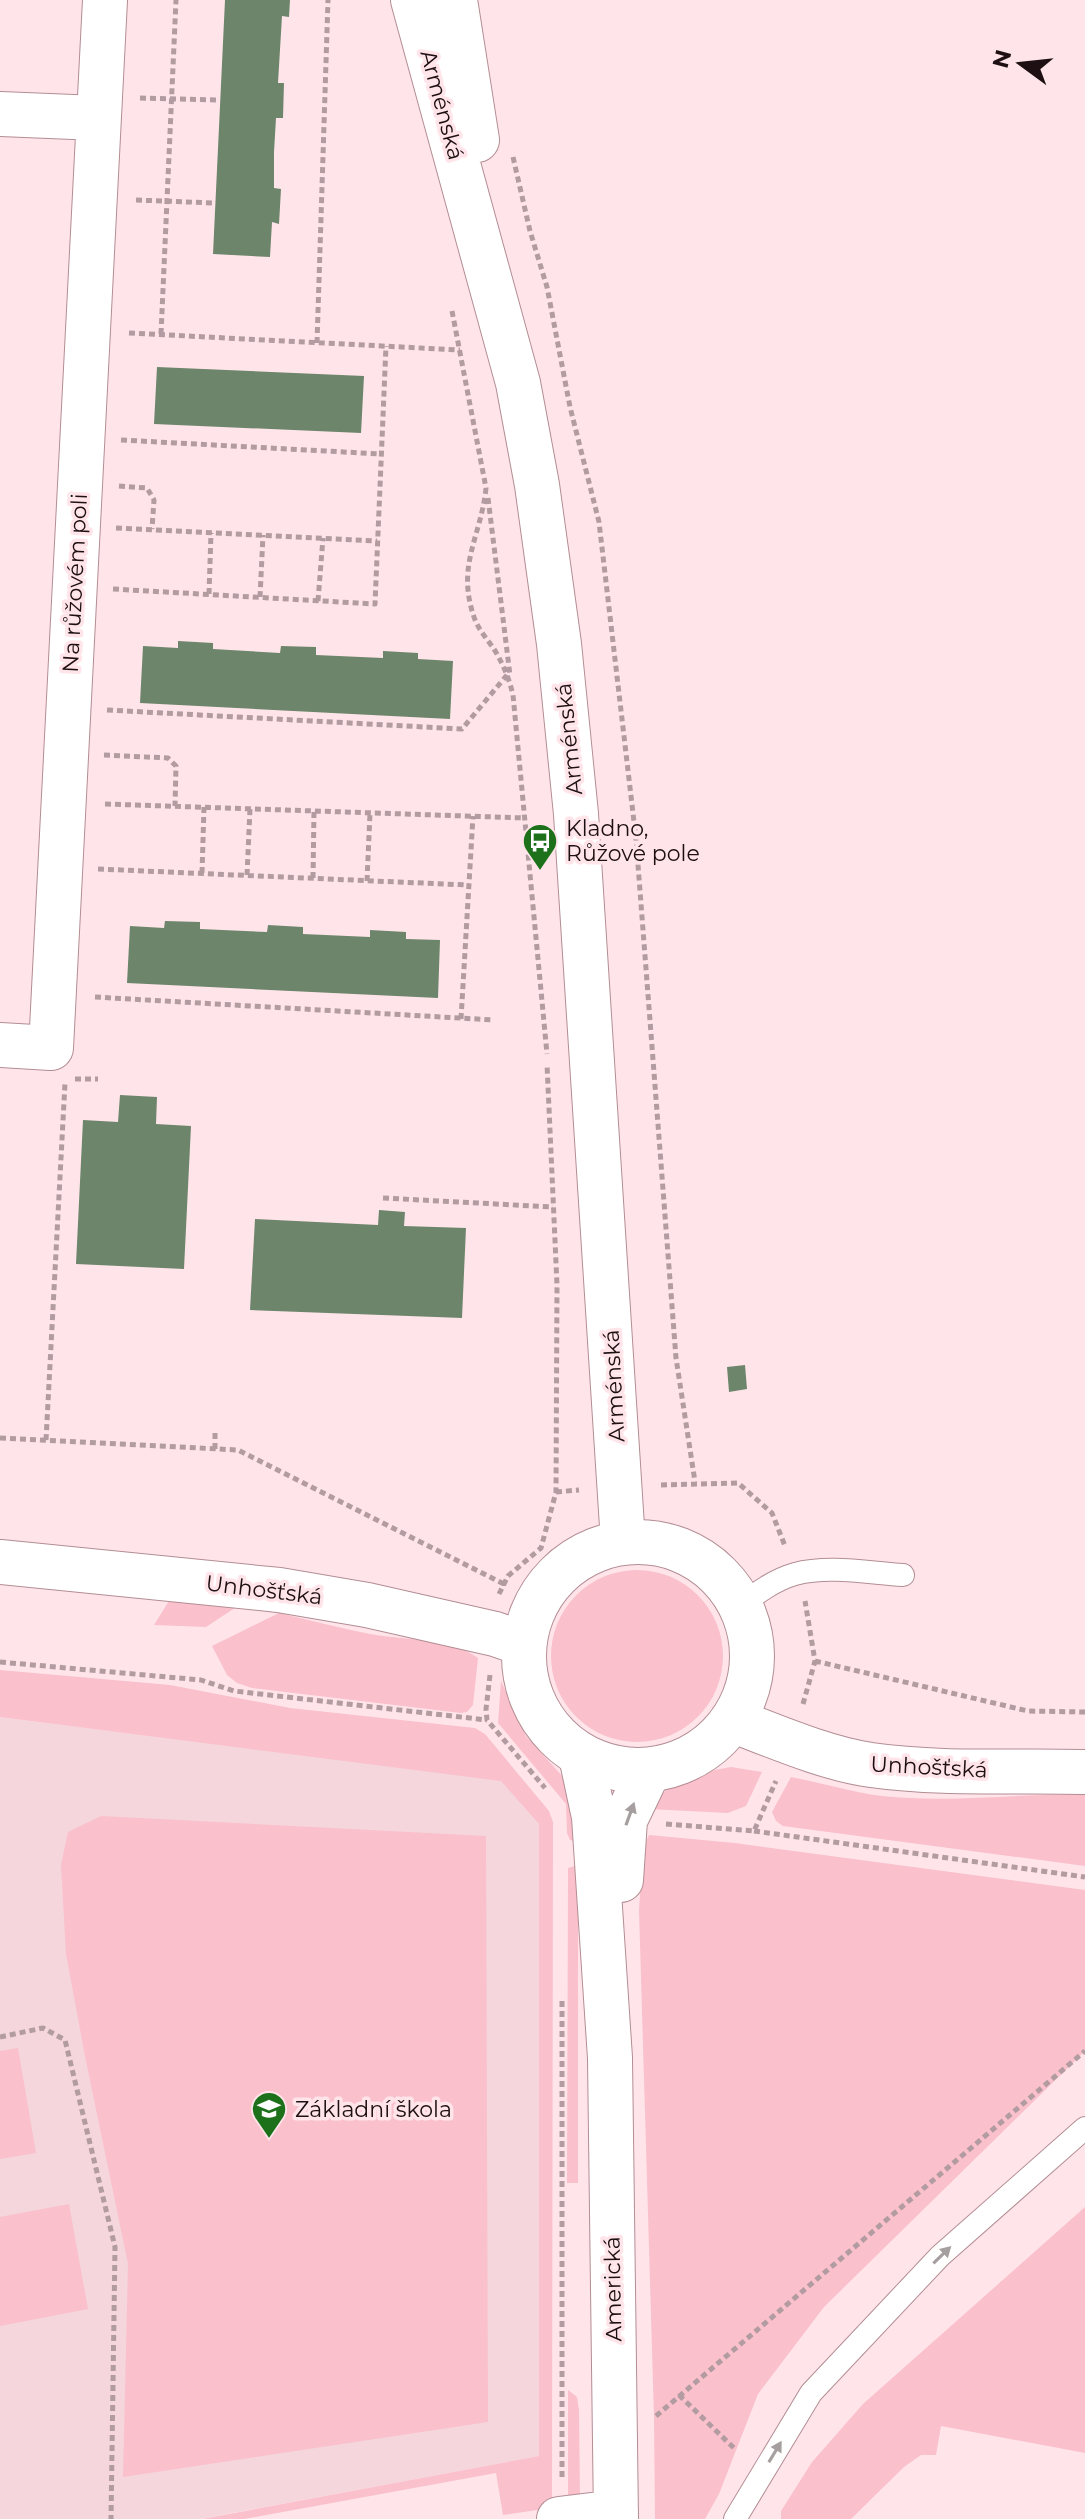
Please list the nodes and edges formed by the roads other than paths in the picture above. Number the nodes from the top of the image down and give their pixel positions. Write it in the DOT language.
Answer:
graph roads {
  1 [pos="105,0"];
  2 [pos="413,0"];
  3 [pos="436,0"];
  4 [pos="455,0"];
  5 [pos="115,108"];
  6 [pos="0,114"];
  7 [pos="482,178"];
  8 [pos="518,383"];
  9 [pos="0,1045"];
  10 [pos="623,1542"];
  11 [pos="0,1562"];
  12 [pos="903,1575"];
  13 [pos="740,1606"];
  14 [pos="510,1639"];
  15 [pos="732,1720"];
  16 [pos="581,1756"];
  17 [pos="649,1770"];
  18 [pos="1085,1772"];
  19 [pos="593,1817"];
  20 [pos="1085,2128"];
  21 [pos="616,2516"];
  22 [pos="560,2519"];
  23 [pos="735,2519"];
  1 -- 5 [label="street, Na růžovém poli"];
  2 -- 8 [label="street, Arménská"];
  3 -- 7 [label="street"];
  4 -- 7 [label="street"];
  5 -- 6 [label="street"];
  5 -- 9 [label="street, Na růžovém poli"];
  7 -- 8 [label="street"];
  8 -- 10 [label="street, Arménská"];
  10 -- 13 [label="street"];
  10 -- 14 [label="street"];
  11 -- 14 [label="street, Unhošťská"];
  12 -- 13 [label="lane"];
  13 -- 15 [label="street"];
  14 -- 16 [label="street"];
  15 -- 17 [label="street"];
  15 -- 18 [label="street, Unhošťská"];
  16 -- 17 [label="street"];
  16 -- 19 [label="street, Americká"];
  19 -- 17 [label="street, Americká, one-way"];
  19 -- 21 [label="street, Americká"];
  23 -- 20 [label="lane, one-way"];
  21 -- 22 [label="street"];
}
